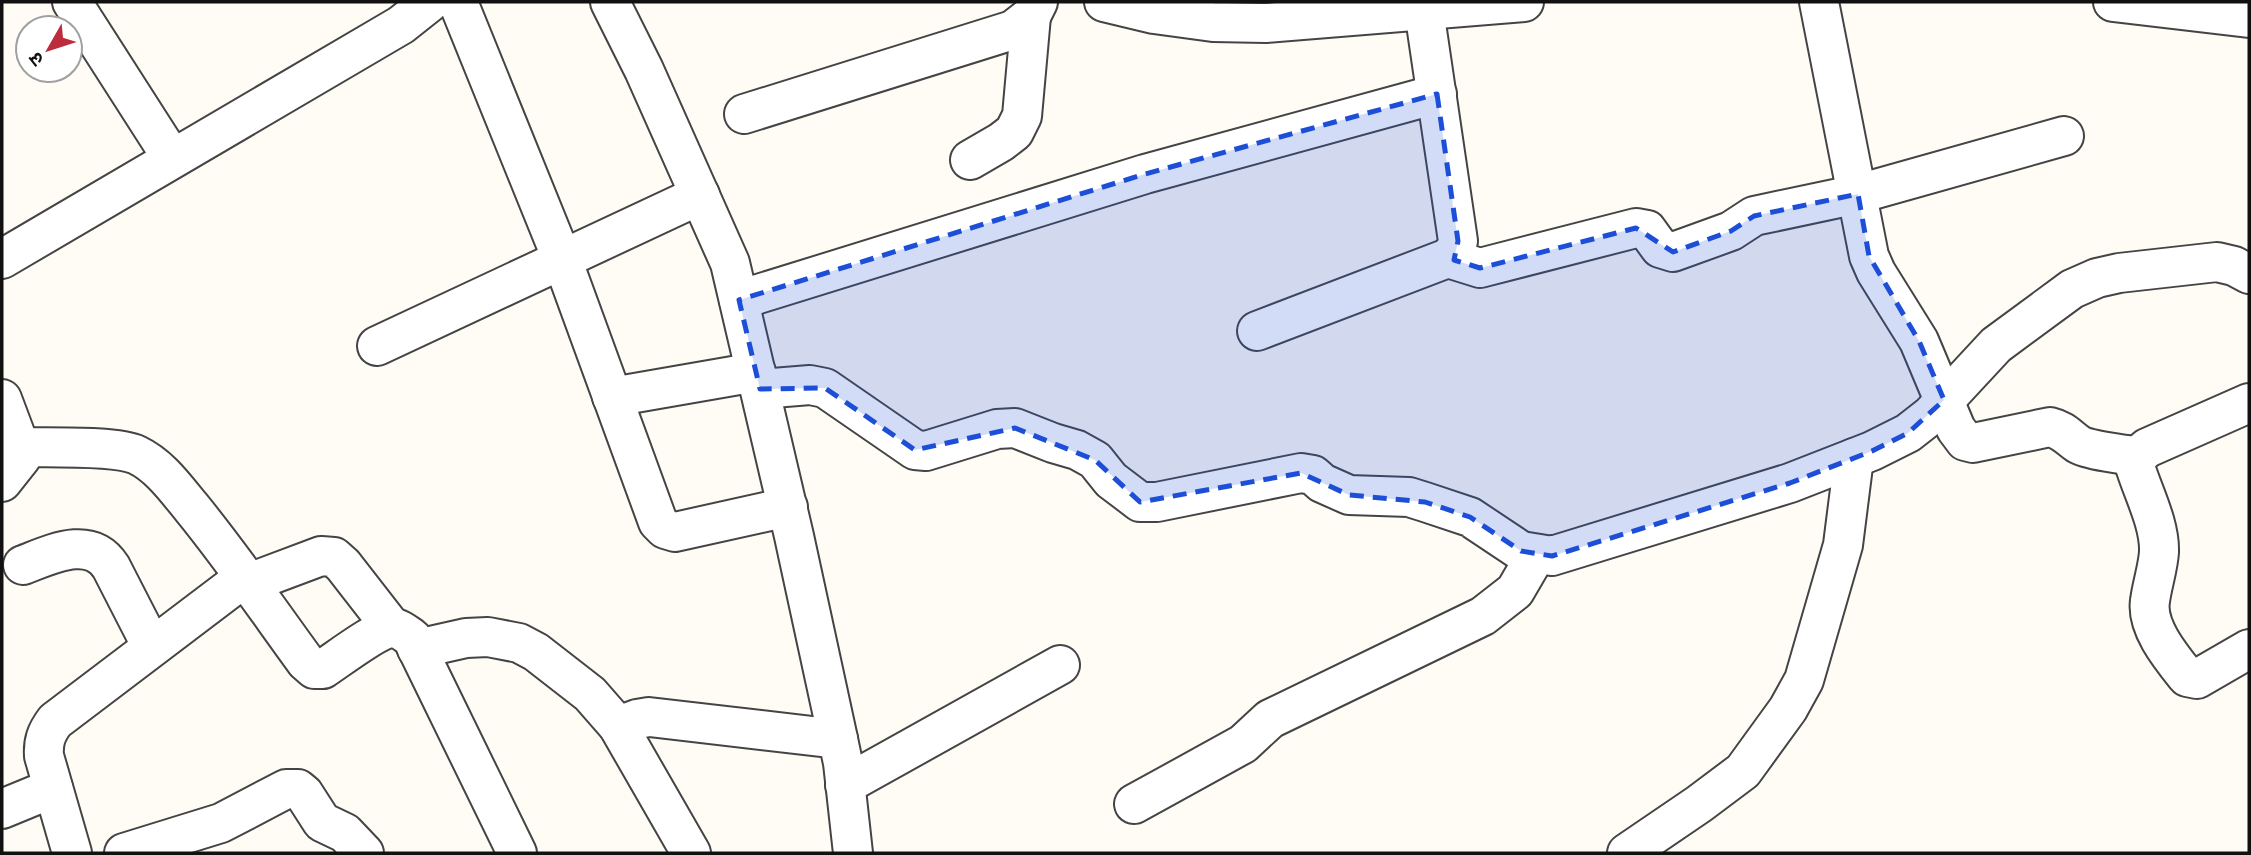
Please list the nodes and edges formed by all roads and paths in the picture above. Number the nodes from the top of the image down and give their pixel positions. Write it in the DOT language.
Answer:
graph roads {
  1 [pos="72,2"];
  2 [pos="430,2"];
  3 [pos="458,2"];
  4 [pos="611,2"];
  5 [pos="1104,2"];
  6 [pos="1524,2"];
  7 [pos="1819,2"];
  8 [pos="2113,2"];
  9 [pos="1034,9"];
  10 [pos="1424,10"];
  11 [pos="2249,18"];
  12 [pos="1437,94"];
  13 [pos="744,114"];
  14 [pos="2064,136"];
  15 [pos="172,158"];
  16 [pos="970,160"];
  17 [pos="1858,194"];
  18 [pos="699,195"];
  19 [pos="1448,258"];
  20 [pos="2,259"];
  21 [pos="562,259"];
  22 [pos="2249,274"];
  23 [pos="739,300"];
  24 [pos="1257,331"];
  25 [pos="377,346"];
  26 [pos="758,380"];
  27 [pos="612,397"];
  28 [pos="2,399"];
  29 [pos="1944,400"];
  30 [pos="2249,403"];
  31 [pos="20,447"];
  32 [pos="2138,456"];
  33 [pos="1854,458"];
  34 [pos="2,482"];
  35 [pos="788,508"];
  36 [pos="1536,555"];
  37 [pos="23,565"];
  38 [pos="247,580"];
  39 [pos="405,639"];
  40 [pos="152,648"];
  41 [pos="2249,649"];
  42 [pos="1060,665"];
  43 [pos="618,726"];
  44 [pos="838,739"];
  45 [pos="845,785"];
  46 [pos="53,788"];
  47 [pos="1134,804"];
  48 [pos="2,809"];
  49 [pos="1650,847"];
  50 [pos="72,853"];
  51 [pos="124,853"];
  52 [pos="364,853"];
  53 [pos="517,853"];
  54 [pos="691,853"];
  55 [pos="853,853"];
  1 -- 15 [label="street"];
  2 -- 15 [label="street"];
  3 -- 21 [label="street"];
  4 -- 18 [label="street"];
  5 -- 10 [label="street"];
  6 -- 10 [label="street"];
  7 -- 17 [label="street"];
  8 -- 11 [label="street"];
  9 -- 13 [label="street"];
  9 -- 16 [label="street"];
  10 -- 12 [label="street"];
  12 -- 19 [label="street"];
  12 -- 23 [label="street"];
  14 -- 17 [label="street"];
  15 -- 20 [label="street"];
  17 -- 19 [label="street"];
  17 -- 29 [label="street"];
  18 -- 21 [label="street"];
  18 -- 23 [label="street"];
  19 -- 24 [label="street"];
  21 -- 25 [label="street"];
  21 -- 27 [label="street"];
  22 -- 29 [label="street"];
  23 -- 26 [label="street"];
  26 -- 27 [label="street"];
  26 -- 35 [label="street"];
  26 -- 36 [label="street"];
  27 -- 35 [label="street"];
  28 -- 31 [label="street"];
  29 -- 32 [label="street"];
  29 -- 33 [label="street"];
  30 -- 32 [label="street"];
  31 -- 34 [label="street"];
  31 -- 38 [label="street"];
  32 -- 41 [label="street"];
  33 -- 36 [label="street"];
  33 -- 49 [label="street"];
  35 -- 44 [label="street"];
  36 -- 47 [label="street"];
  37 -- 40 [label="street"];
  38 -- 39 [label="street"];
  38 -- 39 [label="street"];
  38 -- 40 [label="street"];
  39 -- 43 [label="street"];
  39 -- 53 [label="street"];
  40 -- 46 [label="street"];
  42 -- 45 [label="street"];
  43 -- 44 [label="street"];
  43 -- 54 [label="street"];
  44 -- 45 [label="street"];
  45 -- 55 [label="street"];
  46 -- 48 [label="street"];
  46 -- 50 [label="street"];
  51 -- 52 [label="street"];
}
